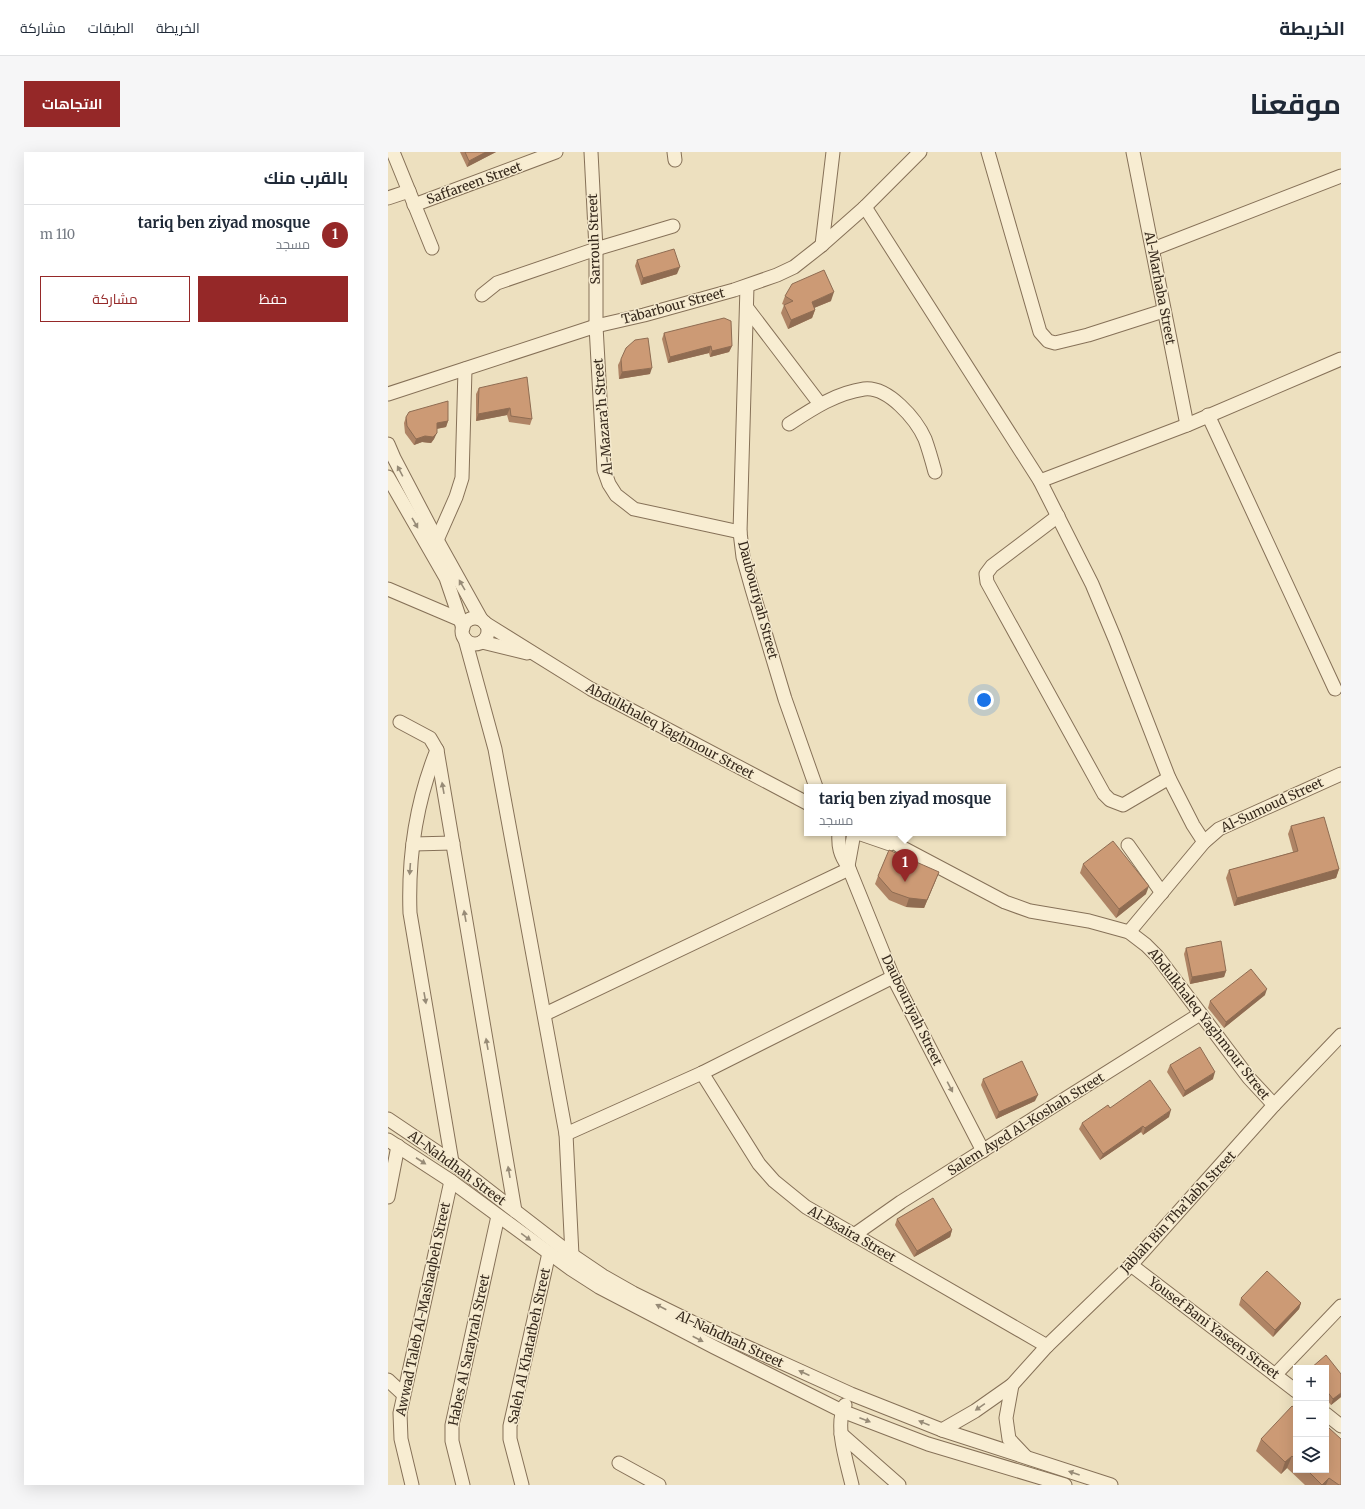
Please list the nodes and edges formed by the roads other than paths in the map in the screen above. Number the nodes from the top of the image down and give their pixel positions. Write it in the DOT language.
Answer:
graph roads {
  1 [pos="393,152"];
  2 [pos="556,152"];
  3 [pos="591,152"];
  4 [pos="834,152"];
  5 [pos="920,152"];
  6 [pos="988,152"];
  7 [pos="1133,152"];
  8 [pos="1341,176"];
  9 [pos="409,192"];
  10 [pos="388,198"];
  11 [pos="414,205"];
  12 [pos="865,207"];
  13 [pos="673,226"];
  14 [pos="822,245"];
  15 [pos="432,248"];
  16 [pos="596,248"];
  17 [pos="1153,249"];
  18 [pos="747,286"];
  19 [pos="482,295"];
  20 [pos="747,308"];
  21 [pos="1163,311"];
  22 [pos="596,326"];
  23 [pos="1341,359"];
  24 [pos="464,369"];
  25 [pos="388,394"];
  26 [pos="820,404"];
  27 [pos="1208,415"];
  28 [pos="789,424"];
  29 [pos="1187,425"];
  30 [pos="388,444"];
  31 [pos="936,472"];
  32 [pos="388,477"];
  33 [pos="1040,480"];
  34 [pos="1058,516"];
  35 [pos="740,532"];
  36 [pos="437,540"];
  37 [pos="388,589"];
  38 [pos="483,621"];
  39 [pos="463,629"];
  40 [pos="481,642"];
  41 [pos="535,655"];
  42 [pos="478,682"];
  43 [pos="1336,689"];
  44 [pos="400,722"];
  45 [pos="437,750"];
  46 [pos="1341,774"];
  47 [pos="1169,778"];
  48 [pos="815,784"];
  49 [pos="804,801"];
  50 [pos="839,836"];
  51 [pos="853,836"];
  52 [pos="867,836"];
  53 [pos="885,836"];
  54 [pos="1204,842"];
  55 [pos="453,843"];
  56 [pos="413,844"];
  57 [pos="1128,845"];
  58 [pos="901,848"];
  59 [pos="848,867"];
  60 [pos="1162,893"];
  61 [pos="1129,932"];
  62 [pos="893,978"];
  63 [pos="545,1014"];
  64 [pos="1200,1014"];
  65 [pos="1341,1036"];
  66 [pos="702,1073"];
  67 [pos="1274,1105"];
  68 [pos="388,1119"];
  69 [pos="566,1134"];
  70 [pos="393,1143"];
  71 [pos="984,1151"];
  72 [pos="452,1162"];
  73 [pos="451,1181"];
  74 [pos="388,1198"];
  75 [pos="515,1211"];
  76 [pos="498,1216"];
  77 [pos="854,1235"];
  78 [pos="549,1253"];
  79 [pos="572,1255"];
  80 [pos="1131,1265"];
  81 [pos="1341,1306"];
  82 [pos="1047,1346"];
  83 [pos="1276,1375"];
  84 [pos="388,1380"];
  85 [pos="1012,1385"];
  86 [pos="1293,1389"];
  87 [pos="403,1394"];
  88 [pos="851,1394"];
  89 [pos="842,1411"];
  90 [pos="1329,1416"];
  91 [pos="1341,1426"];
  92 [pos="942,1430"];
  93 [pos="841,1434"];
  94 [pos="1025,1456"];
  95 [pos="618,1463"];
  96 [pos="412,1485"];
  97 [pos="463,1485"];
  98 [pos="522,1485"];
  99 [pos="659,1485"];
  100 [pos="852,1485"];
  101 [pos="899,1485"];
  102 [pos="1065,1485"];
  103 [pos="1111,1485"];
  1 -- 9 [label="street"];
  2 -- 11 [label="street, Saffareen Street"];
  3 -- 16 [label="street, Sarrouh Street"];
  4 -- 14 [label="street"];
  5 -- 12 [label="street, Tabarbour Street"];
  6 -- 21 [label="street"];
  7 -- 17 [label="street, Al-Marhaba Street"];
  8 -- 17 [label="street"];
  9 -- 10 [label="street, Saffareen Street"];
  9 -- 11 [label="street"];
  11 -- 15 [label="street"];
  12 -- 14 [label="street, Tabarbour Street"];
  12 -- 33 [label="street"];
  13 -- 16 [label="street"];
  14 -- 18 [label="street, Tabarbour Street"];
  16 -- 19 [label="street"];
  16 -- 22 [label="street, Sarrouh Street"];
  17 -- 21 [label="street, Al-Marhaba Street"];
  18 -- 20 [label="street, Daubouriyah Street"];
  18 -- 22 [label="street, Tabarbour Street"];
  20 -- 26 [label="street"];
  20 -- 35 [label="street, Daubouriyah Street"];
  21 -- 29 [label="street, Al-Marhaba Street"];
  22 -- 24 [label="street, Tabarbour Street"];
  22 -- 35 [label="street, Al-Mazara’h Street"];
  23 -- 27 [label="street"];
  24 -- 25 [label="street, Tabarbour Street"];
  24 -- 36 [label="street"];
  26 -- 28 [label="street"];
  26 -- 31 [label="street"];
  27 -- 29 [label="street"];
  27 -- 43 [label="street"];
  29 -- 33 [label="street"];
  36 -- 30 [label="street, one-way"];
  32 -- 39 [label="street, one-way"];
  33 -- 34 [label="street"];
  34 -- 47 [label="street"];
  34 -- 47 [label="street"];
  35 -- 48 [label="street, Daubouriyah Street"];
  38 -- 36 [label="street, one-way"];
  37 -- 39 [label="street"];
  38 -- 39 [label="street"];
  38 -- 40 [label="street"];
  38 -- 41 [label="street, Abdulkhaleq Yaghmour Street"];
  39 -- 40 [label="street"];
  39 -- 42 [label="street"];
  40 -- 41 [label="street, Abdulkhaleq Yaghmour Street"];
  40 -- 42 [label="street"];
  41 -- 49 [label="street, Abdulkhaleq Yaghmour Street"];
  42 -- 63 [label="street"];
  44 -- 45 [label="street"];
  55 -- 45 [label="street, one-way"];
  45 -- 56 [label="street"];
  46 -- 54 [label="street, Al-Sumoud Street"];
  47 -- 54 [label="street"];
  50 -- 59 [label="street, Daubouriyah Street"];
  51 -- 59 [label="street"];
  52 -- 58 [label="street, Abdulkhaleq Yaghmour Street"];
  53 -- 58 [label="street, Abdulkhaleq Yaghmour Street"];
  54 -- 60 [label="street, Al-Sumoud Street"];
  55 -- 56 [label="street"];
  75 -- 55 [label="street, one-way"];
  56 -- 72 [label="street, one-way"];
  57 -- 60 [label="street"];
  58 -- 61 [label="street, Abdulkhaleq Yaghmour Street"];
  59 -- 62 [label="street, Daubouriyah Street"];
  59 -- 63 [label="street"];
  60 -- 61 [label="street, Al-Sumoud Street"];
  61 -- 64 [label="street, Abdulkhaleq Yaghmour Street"];
  62 -- 66 [label="street"];
  62 -- 71 [label="street, Daubouriyah Street, one-way"];
  63 -- 69 [label="street"];
  64 -- 67 [label="street, Abdulkhaleq Yaghmour Street"];
  64 -- 71 [label="street, Salem Ayed Al-Koshah Street"];
  65 -- 67 [label="street, Jablah Bin Tha’labh Street"];
  66 -- 69 [label="street"];
  66 -- 77 [label="street, Al-Bsaira Street"];
  67 -- 80 [label="street, Jablah Bin Tha’labh Street"];
  68 -- 72 [label="street, Al-Nahdhah Street"];
  69 -- 79 [label="street"];
  70 -- 73 [label="street, Al-Nahdhah Street, one-way"];
  70 -- 74 [label="street"];
  71 -- 77 [label="street, Salem Ayed Al-Koshah Street"];
  72 -- 75 [label="street, Al-Nahdhah Street"];
  73 -- 76 [label="street, Al-Nahdhah Street"];
  73 -- 87 [label="street, Awwad Taleb Al-Mashaqbeh Street"];
  75 -- 79 [label="street, Al-Nahdhah Street"];
  76 -- 78 [label="street, Al-Nahdhah Street, one-way"];
  76 -- 97 [label="street, Habes Al Sarayrah Street"];
  77 -- 82 [label="street, Al-Bsaira Street"];
  78 -- 89 [label="street, Al-Nahdhah Street, one-way"];
  78 -- 98 [label="street, Saleh Al Khatatbeh Street"];
  88 -- 79 [label="street, Al-Nahdhah Street, one-way"];
  80 -- 82 [label="street, Jablah Bin Tha’labh Street"];
  80 -- 83 [label="street, Yousef Bani Yaseen Street"];
  81 -- 83 [label="street"];
  82 -- 85 [label="street, Jablah Bin Tha’labh Street"];
  83 -- 86 [label="street, Yousef Bani Yaseen Street"];
  84 -- 87 [label="street"];
  85 -- 92 [label="street, Jablah Bin Tha’labh Street, one-way"];
  85 -- 94 [label="street"];
  87 -- 96 [label="street, Awwad Taleb Al-Mashaqbeh Street"];
  88 -- 89 [label="street"];
  92 -- 88 [label="street, Al-Nahdhah Street, one-way"];
  89 -- 93 [label="street"];
  89 -- 102 [label="street, Al-Nahdhah Street, one-way"];
  90 -- 91 [label="street"];
  92 -- 94 [label="street, Al-Nahdhah Street"];
  93 -- 100 [label="street"];
  93 -- 101 [label="street"];
  103 -- 94 [label="street, Al-Nahdhah Street, one-way"];
  95 -- 99 [label="street"];
}
